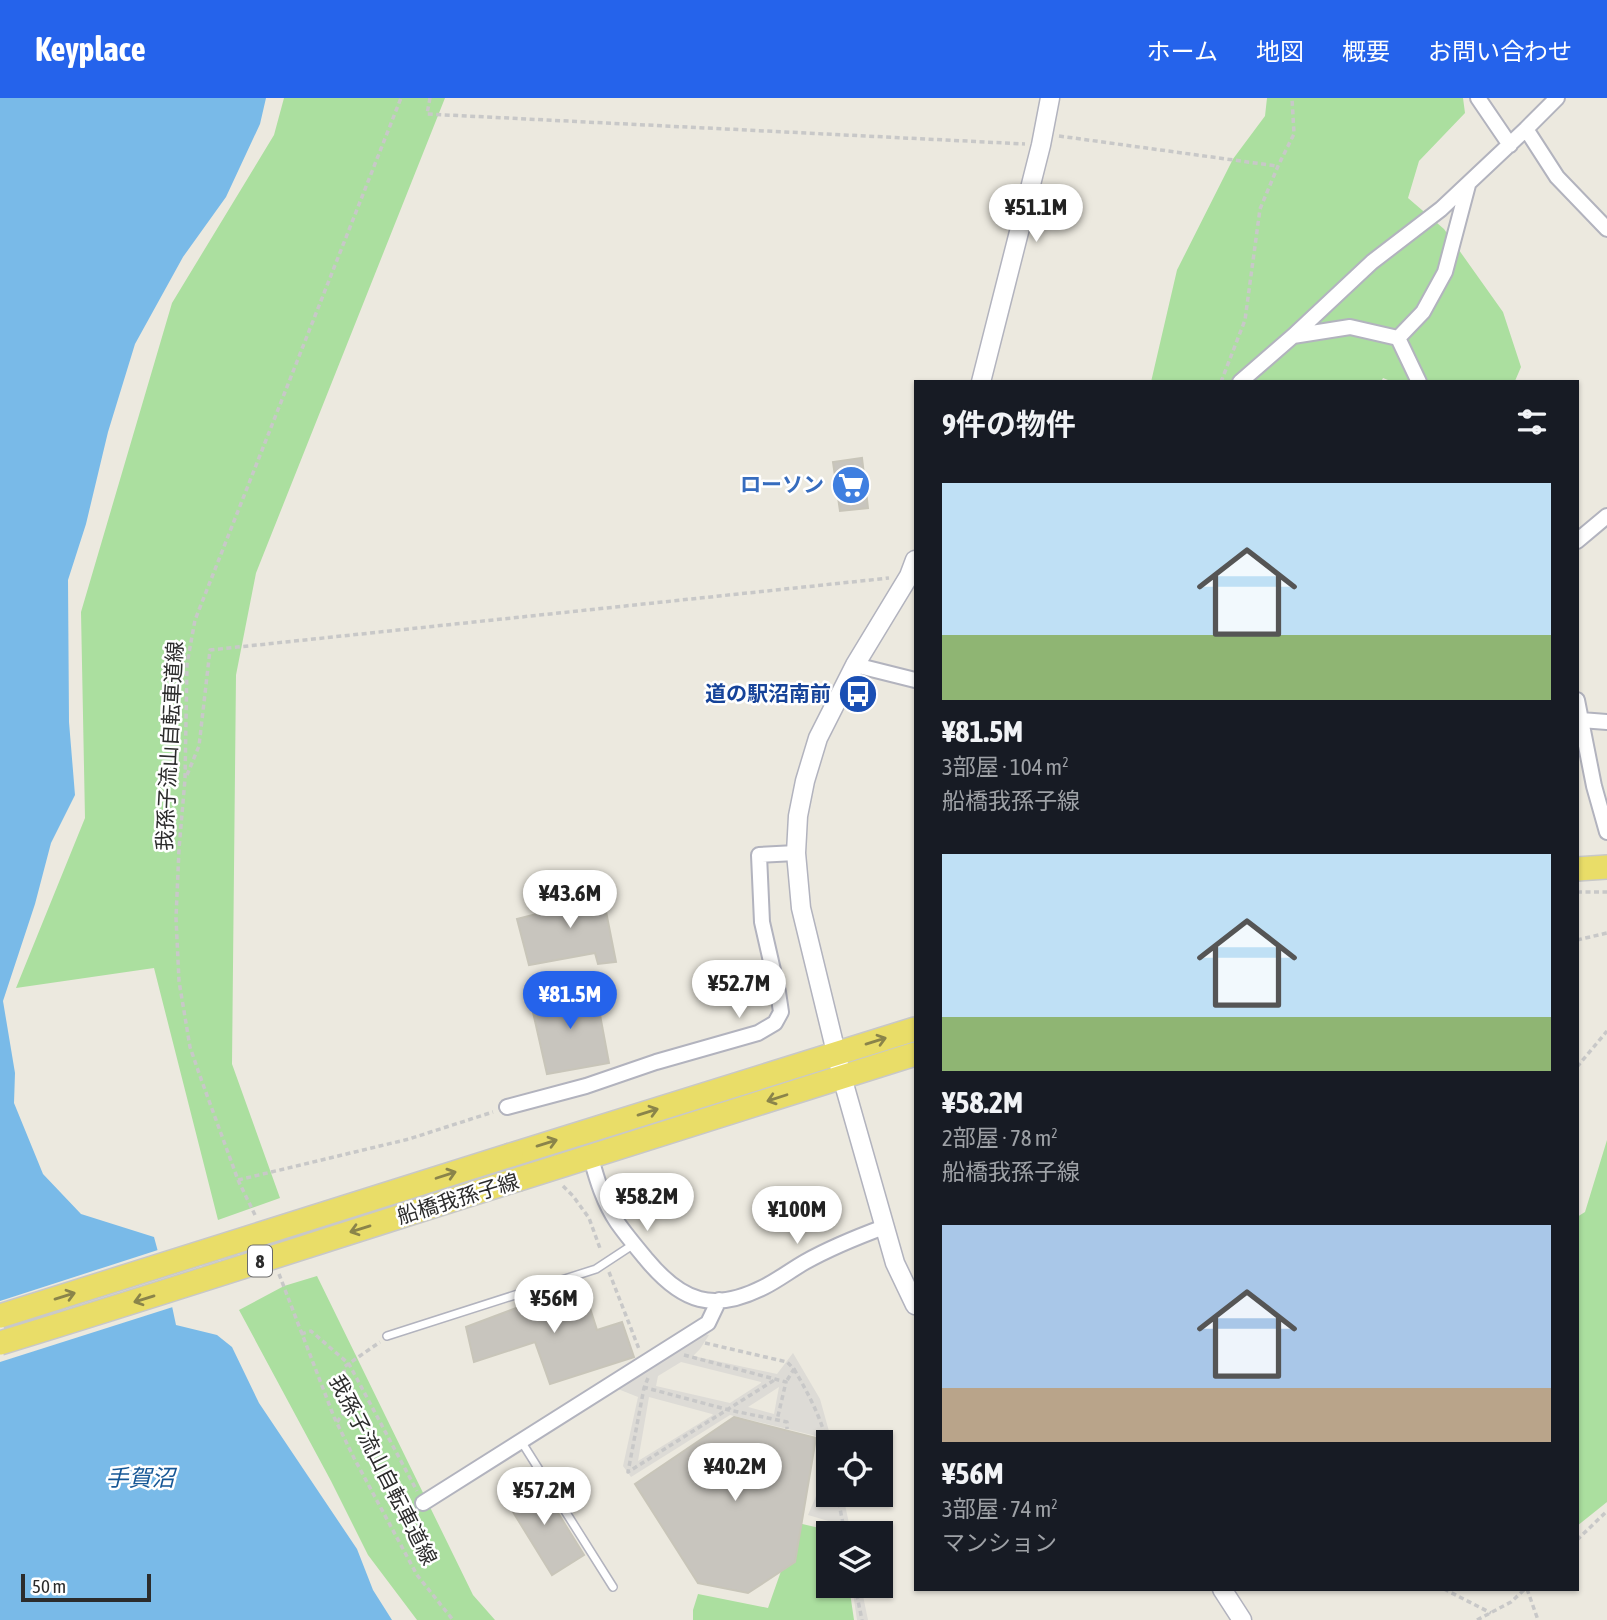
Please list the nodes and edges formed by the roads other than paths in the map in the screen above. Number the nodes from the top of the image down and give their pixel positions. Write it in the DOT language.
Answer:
graph roads {
  1 [pos="1050,98"];
  2 [pos="1478,98"];
  3 [pos="1557,98"];
  4 [pos="1526,129"];
  5 [pos="1510,145"];
  6 [pos="1468,183"];
  7 [pos="1607,229"];
  8 [pos="1293,336"];
  9 [pos="1398,338"];
  10 [pos="982,380"];
  11 [pos="1242,380"];
  12 [pos="1418,380"];
  13 [pos="1607,516"];
  14 [pos="1579,539"];
  15 [pos="912,568"];
  16 [pos="855,665"];
  17 [pos="914,680"];
  18 [pos="1579,710"];
  19 [pos="1581,720"];
  20 [pos="1607,722"];
  21 [pos="1607,832"];
  22 [pos="796,853"];
  23 [pos="1607,867"];
  24 [pos="1579,869"];
  25 [pos="914,1029"];
  26 [pos="836,1054"];
  27 [pos="914,1054"];
  28 [pos="842,1077"];
  29 [pos="508,1107"];
  30 [pos="591,1158"];
  31 [pos="884,1227"];
  32 [pos="634,1244"];
  33 [pos="719,1300"];
  34 [pos="914,1303"];
  35 [pos="0,1316"];
  36 [pos="387,1336"];
  37 [pos="0,1343"];
  38 [pos="521,1441"];
  39 [pos="423,1503"];
  40 [pos="612,1587"];
  41 [pos="1223,1591"];
  42 [pos="1242,1620"];
  1 -- 10 [label="street"];
  2 -- 5 [label="street"];
  3 -- 4 [label="street"];
  4 -- 5 [label="street"];
  4 -- 7 [label="street"];
  5 -- 6 [label="street"];
  6 -- 8 [label="street"];
  6 -- 9 [label="street"];
  8 -- 9 [label="street"];
  8 -- 11 [label="street"];
  9 -- 12 [label="street"];
  13 -- 14 [label="street"];
  15 -- 16 [label="street"];
  16 -- 17 [label="street"];
  16 -- 22 [label="street"];
  18 -- 19 [label="street"];
  19 -- 20 [label="street"];
  19 -- 21 [label="street"];
  22 -- 26 [label="street"];
  22 -- 29 [label="street"];
  23 -- 24 [label="main road"];
  26 -- 25 [label="main road, 船橋我孫子線 / 8, one-way"];
  26 -- 28 [label="street"];
  35 -- 26 [label="main road, 船橋我孫子線 / 8, one-way, bridge"];
  27 -- 28 [label="main road, 船橋我孫子線 / 8"];
  28 -- 30 [label="main road, 船橋我孫子線 / 8, one-way"];
  28 -- 31 [label="street"];
  30 -- 32 [label="street"];
  30 -- 37 [label="main road, 船橋我孫子線 / 8, one-way, bridge"];
  31 -- 33 [label="street"];
  31 -- 34 [label="street"];
  32 -- 33 [label="street"];
  32 -- 36 [label="lane"];
  33 -- 38 [label="street"];
  38 -- 39 [label="street"];
  38 -- 40 [label="lane"];
  41 -- 42 [label="street"];
}
